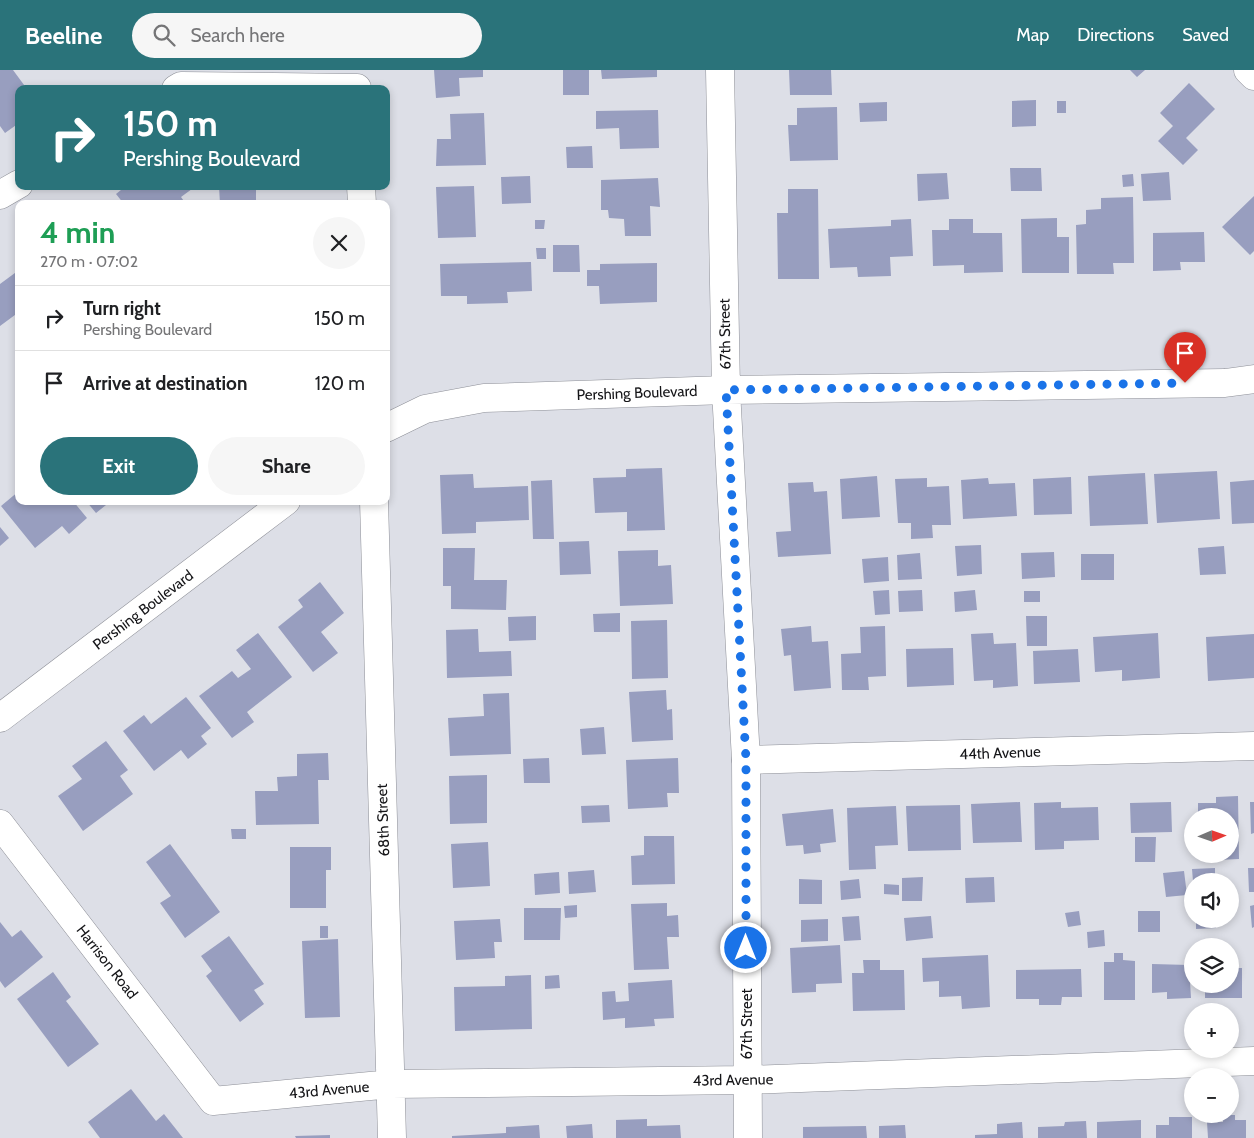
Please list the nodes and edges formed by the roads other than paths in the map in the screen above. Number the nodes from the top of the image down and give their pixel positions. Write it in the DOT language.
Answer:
graph roads {
  1 [pos="357,70"];
  2 [pos="720,70"];
  3 [pos="1248,70"];
  4 [pos="1254,76"];
  5 [pos="357,85"];
  6 [pos="15,186"];
  7 [pos="0,195"];
  8 [pos="1254,379"];
  9 [pos="726,390"];
  10 [pos="390,426"];
  11 [pos="281,505"];
  12 [pos="374,505"];
  13 [pos="0,718"];
  14 [pos="1254,746"];
  15 [pos="746,760"];
  16 [pos="0,824"];
  17 [pos="1254,1061"];
  18 [pos="747,1080"];
  19 [pos="391,1084"];
  20 [pos="213,1100"];
  21 [pos="392,1138"];
  22 [pos="748,1138"];
  1 -- 5 [label="street"];
  2 -- 9 [label="street, 67th Street"];
  3 -- 4 [label="street"];
  6 -- 7 [label="street"];
  8 -- 9 [label="street, Pershing Boulevard"];
  9 -- 10 [label="street, Pershing Boulevard"];
  9 -- 15 [label="street, 67th Street"];
  11 -- 13 [label="street, Pershing Boulevard"];
  12 -- 19 [label="street, 68th Street"];
  14 -- 15 [label="street, 44th Avenue"];
  15 -- 18 [label="street, 67th Street"];
  16 -- 20 [label="street, Harrison Road"];
  17 -- 18 [label="street, 43rd Avenue"];
  18 -- 19 [label="street, 43rd Avenue"];
  18 -- 22 [label="street, 67th Street"];
  19 -- 20 [label="street, 43rd Avenue"];
  19 -- 21 [label="street, 68th Street"];
}
